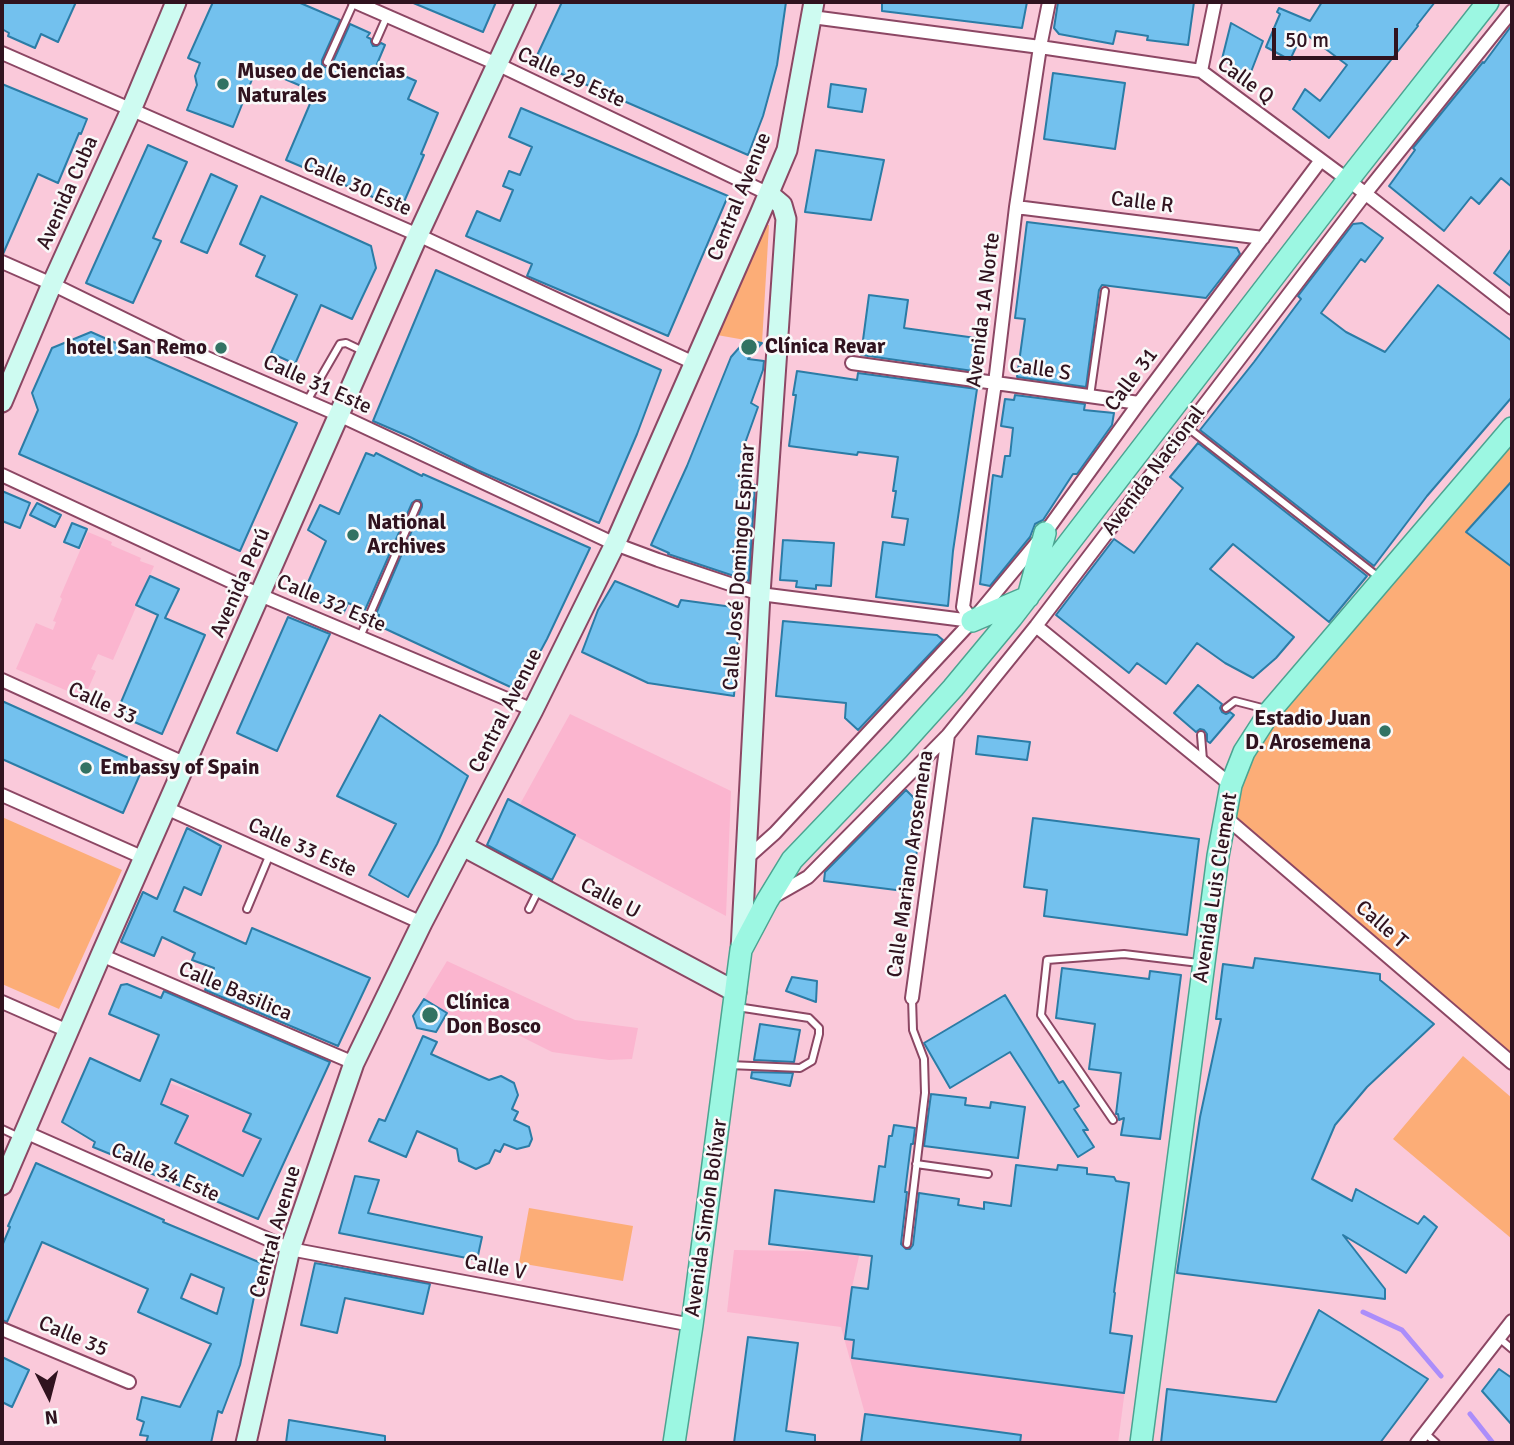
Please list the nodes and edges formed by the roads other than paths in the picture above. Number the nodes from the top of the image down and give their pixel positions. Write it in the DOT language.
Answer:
graph roads {
  1 [pos="176,2"];
  2 [pos="355,2"];
  3 [pos="526,2"];
  4 [pos="1049,2"];
  5 [pos="1215,2"];
  6 [pos="1488,2"];
  7 [pos="813,10"];
  8 [pos="1512,11"];
  9 [pos="387,16"];
  10 [pos="376,41"];
  11 [pos="1040,47"];
  12 [pos="2,54"];
  13 [pos="327,62"];
  14 [pos="497,64"];
  15 [pos="1201,71"];
  16 [pos="131,110"];
  17 [pos="1321,160"];
  18 [pos="1348,180"];
  19 [pos="769,194"];
  20 [pos="1365,194"];
  21 [pos="1016,206"];
  22 [pos="418,235"];
  23 [pos="1263,239"];
  24 [pos="2,262"];
  25 [pos="52,284"];
  26 [pos="1105,290"];
  27 [pos="1512,308"];
  28 [pos="367,353"];
  29 [pos="694,363"];
  30 [pos="852,363"];
  31 [pos="995,383"];
  32 [pos="1090,397"];
  33 [pos="307,401"];
  34 [pos="2,402"];
  35 [pos="1139,403"];
  36 [pos="339,415"];
  37 [pos="1187,428"];
  38 [pos="1512,428"];
  39 [pos="2,475"];
  40 [pos="417,505"];
  41 [pos="1045,533"];
  42 [pos="615,544"];
  43 [pos="1382,580"];
  44 [pos="260,594"];
  45 [pos="760,594"];
  46 [pos="1028,597"];
  47 [pos="972,621"];
  48 [pos="1036,626"];
  49 [pos="360,637"];
  50 [pos="2,680"];
  51 [pos="1226,708"];
  52 [pos="1270,709"];
  53 [pos="533,710"];
  54 [pos="948,735"];
  55 [pos="1201,736"];
  56 [pos="1203,762"];
  57 [pos="186,764"];
  58 [pos="1231,785"];
  59 [pos="2,795"];
  60 [pos="166,808"];
  61 [pos="1224,816"];
  62 [pos="463,846"];
  63 [pos="270,855"];
  64 [pos="144,858"];
  65 [pos="747,858"];
  66 [pos="540,887"];
  67 [pos="766,901"];
  68 [pos="247,909"];
  69 [pos="529,909"];
  70 [pos="422,923"];
  71 [pos="741,950"];
  72 [pos="101,956"];
  73 [pos="1204,964"];
  74 [pos="912,998"];
  75 [pos="736,999"];
  76 [pos="2,1002"];
  77 [pos="68,1031"];
  78 [pos="354,1063"];
  79 [pos="1512,1063"];
  80 [pos="727,1065"];
  81 [pos="1113,1120"];
  82 [pos="2,1129"];
  83 [pos="24,1135"];
  84 [pos="916,1164"];
  85 [pos="988,1174"];
  86 [pos="2,1185"];
  87 [pos="907,1244"];
  88 [pos="290,1249"];
  89 [pos="1512,1321"];
  90 [pos="692,1325"];
  91 [pos="2,1329"];
  92 [pos="1499,1338"];
  93 [pos="1512,1349"];
  94 [pos="129,1382"];
  95 [pos="1420,1438"];
  96 [pos="246,1443"];
  97 [pos="674,1443"];
  98 [pos="1141,1443"];
  99 [pos="1436,1443"];
  1 -- 16 [label="main road, Avenida Cuba"];
  2 -- 9 [label="street, Calle 29 Este"];
  2 -- 13 [label="lane"];
  3 -- 14 [label="main road, Avenida Perú"];
  4 -- 11 [label="street, Avenida 1A Norte"];
  5 -- 15 [label="street"];
  6 -- 18 [label="main road, Avenida Nacional"];
  7 -- 11 [label="street, Calle Q"];
  7 -- 19 [label="main road, Central Avenue"];
  8 -- 20 [label="street, Avenida Nacional"];
  9 -- 10 [label="lane"];
  9 -- 14 [label="street, Calle 29 Este"];
  11 -- 15 [label="street, Calle Q"];
  11 -- 21 [label="street, Avenida 1A Norte"];
  12 -- 16 [label="street, Calle 30 Este"];
  14 -- 19 [label="street, Calle 29 Este"];
  14 -- 22 [label="main road, Avenida Perú"];
  15 -- 17 [label="street, Calle Q"];
  16 -- 22 [label="street, Calle 30 Este"];
  16 -- 25 [label="main road, Avenida Cuba"];
  17 -- 18 [label="street, Calle Q"];
  17 -- 23 [label="street, Calle 31"];
  18 -- 20 [label="street, Calle Q"];
  18 -- 46 [label="main road, Avenida Nacional"];
  19 -- 29 [label="main road, Central Avenue"];
  19 -- 45 [label="main road, Calle José Domingo Espinar"];
  20 -- 27 [label="street, Calle Q"];
  20 -- 37 [label="street, Avenida Nacional"];
  21 -- 23 [label="street, Calle R"];
  21 -- 31 [label="street, Avenida 1A Norte"];
  22 -- 28 [label="main road, Avenida Perú"];
  22 -- 29 [label="street, Calle 30 Este"];
  23 -- 35 [label="street, Calle 31"];
  24 -- 25 [label="street, Calle 31 Este"];
  25 -- 33 [label="street, Calle 31 Este"];
  25 -- 34 [label="main road, Avenida Cuba"];
  26 -- 32 [label="lane"];
  28 -- 33 [label="lane"];
  28 -- 36 [label="main road, Avenida Perú"];
  29 -- 42 [label="main road, Central Avenue"];
  30 -- 31 [label="street, Calle S"];
  31 -- 32 [label="street, Calle S"];
  31 -- 47 [label="street, Avenida 1A Norte"];
  32 -- 35 [label="street, Calle S"];
  33 -- 36 [label="street, Calle 31 Este"];
  35 -- 41 [label="street, Calle 31"];
  36 -- 42 [label="street, Calle 31 Este"];
  36 -- 44 [label="main road, Avenida Perú"];
  37 -- 43 [label="lane"];
  37 -- 48 [label="street, Avenida Nacional"];
  38 -- 43 [label="main road, Avenida Luis Clement"];
  39 -- 44 [label="street, Calle 32 Este"];
  40 -- 49 [label="lane"];
  41 -- 46 [label="main road"];
  41 -- 47 [label="street, Calle 31"];
  42 -- 45 [label="street"];
  42 -- 53 [label="main road, Central Avenue"];
  43 -- 52 [label="main road, Avenida Luis Clement"];
  44 -- 49 [label="street, Calle 32 Este"];
  44 -- 57 [label="main road, Avenida Perú"];
  45 -- 47 [label="street"];
  45 -- 65 [label="main road, Calle José Domingo Espinar"];
  46 -- 47 [label="main road"];
  46 -- 67 [label="main road, Avenida Nacional"];
  47 -- 65 [label="street, Calle 31"];
  48 -- 54 [label="street, Avenida Nacional"];
  48 -- 56 [label="street"];
  49 -- 53 [label="street, Calle 32 Este"];
  50 -- 57 [label="street, Calle 33"];
  51 -- 52 [label="lane"];
  52 -- 58 [label="main road, Avenida Luis Clement"];
  53 -- 62 [label="main road, Central Avenue"];
  54 -- 67 [label="street, Avenida Nacional"];
  54 -- 74 [label="street, Calle Mariano Arosemena"];
  55 -- 56 [label="lane"];
  56 -- 58 [label="street"];
  57 -- 60 [label="main road, Avenida Perú"];
  58 -- 61 [label="main road, Avenida Luis Clement"];
  59 -- 64 [label="street"];
  60 -- 63 [label="street, Calle 33 Este"];
  60 -- 64 [label="main road, Avenida Perú"];
  61 -- 73 [label="main road, Avenida Luis Clement"];
  61 -- 79 [label="street, Calle T"];
  62 -- 66 [label="main road, Calle U"];
  62 -- 70 [label="main road, Central Avenue"];
  63 -- 68 [label="lane"];
  63 -- 70 [label="street, Calle 33 Este"];
  64 -- 72 [label="main road, Avenida Perú"];
  65 -- 71 [label="main road, Calle José Domingo Espinar"];
  66 -- 69 [label="lane"];
  66 -- 75 [label="main road, Calle U"];
  67 -- 71 [label="main road, Avenida Nacional"];
  70 -- 78 [label="main road, Central Avenue"];
  71 -- 75 [label="main road, Avenida Nacional"];
  72 -- 77 [label="main road, Avenida Perú"];
  72 -- 78 [label="street, Calle Basilica"];
  73 -- 81 [label="lane"];
  73 -- 98 [label="main road, Avenida Luis Clement"];
  74 -- 84 [label="lane"];
  75 -- 80 [label="main road, Avenida Simón Bolívar"];
  75 -- 80 [label="lane"];
  76 -- 77 [label="street"];
  77 -- 83 [label="main road, Avenida Perú"];
  78 -- 88 [label="main road, Central Avenue"];
  80 -- 90 [label="main road, Avenida Simón Bolívar"];
  82 -- 83 [label="lane"];
  83 -- 86 [label="main road, Avenida Perú"];
  83 -- 88 [label="street, Calle 34 Este"];
  84 -- 85 [label="lane"];
  84 -- 87 [label="lane"];
  88 -- 90 [label="street, Calle V"];
  88 -- 96 [label="main road, Central Avenue"];
  89 -- 92 [label="street"];
  90 -- 97 [label="main road, Avenida Simón Bolívar"];
  91 -- 94 [label="street, Calle 35"];
  92 -- 93 [label="lane"];
  92 -- 95 [label="street"];
  95 -- 99 [label="lane"];
}
